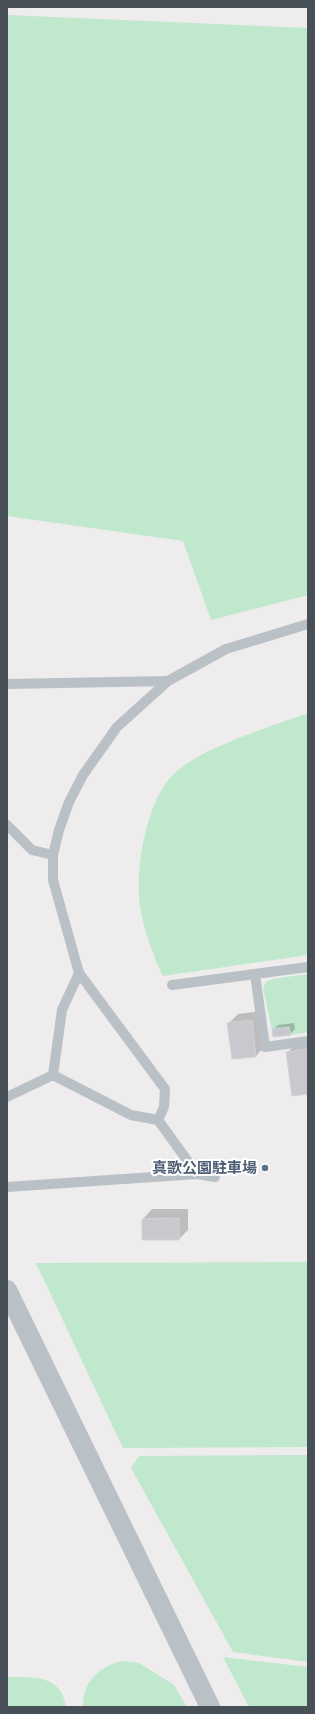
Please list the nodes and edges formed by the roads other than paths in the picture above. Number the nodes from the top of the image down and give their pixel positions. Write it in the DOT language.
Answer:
graph roads {
  1 [pos="308,624"];
  2 [pos="168,681"];
  3 [pos="7,684"];
  4 [pos="7,825"];
  5 [pos="53,855"];
  6 [pos="308,967"];
  7 [pos="79,973"];
  8 [pos="255,974"];
  9 [pos="172,986"];
  10 [pos="308,1041"];
  11 [pos="53,1075"];
  12 [pos="7,1096"];
  13 [pos="158,1120"];
  14 [pos="197,1174"];
  15 [pos="215,1177"];
  16 [pos="7,1187"];
  17 [pos="7,1290"];
  18 [pos="210,1707"];
  1 -- 2 [label="lane"];
  2 -- 3 [label="lane"];
  2 -- 5 [label="lane"];
  4 -- 5 [label="lane"];
  5 -- 7 [label="lane"];
  6 -- 8 [label="lane"];
  7 -- 11 [label="lane"];
  7 -- 13 [label="lane"];
  8 -- 9 [label="lane"];
  8 -- 10 [label="lane"];
  11 -- 12 [label="lane"];
  11 -- 13 [label="lane"];
  13 -- 14 [label="lane"];
  14 -- 15 [label="lane"];
  14 -- 16 [label="lane"];
  17 -- 18 [label="street"];
}
